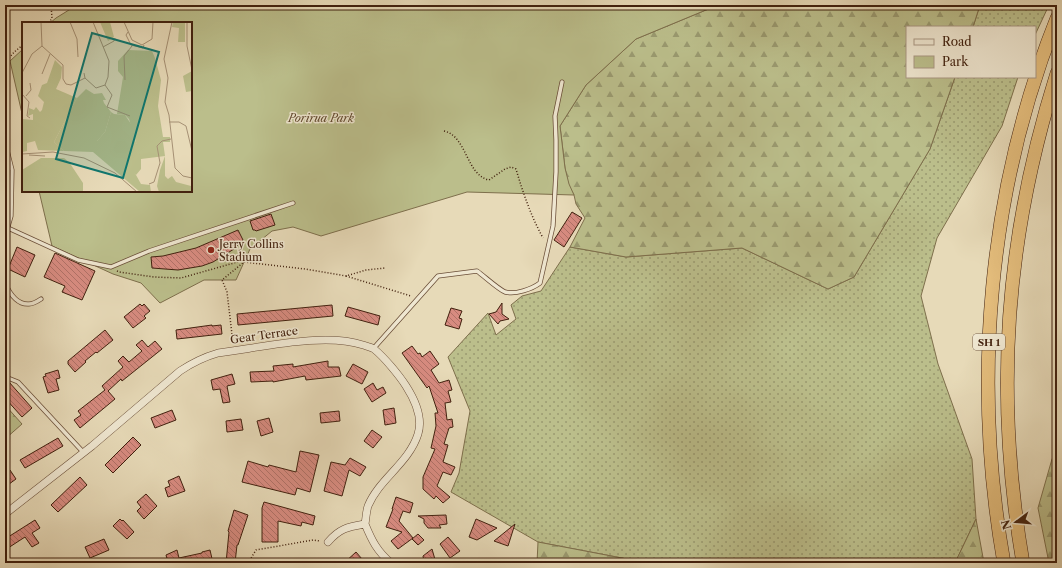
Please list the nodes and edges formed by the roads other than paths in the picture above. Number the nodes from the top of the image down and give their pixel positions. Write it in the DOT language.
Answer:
graph roads {
  1 [pos="1057,18"];
  2 [pos="1057,73"];
  3 [pos="1036,76"];
  4 [pos="1035,78"];
  5 [pos="562,82"];
  6 [pos="5,142"];
  7 [pos="293,203"];
  8 [pos="8,228"];
  9 [pos="5,237"];
  10 [pos="5,283"];
  11 [pos="41,299"];
  12 [pos="373,349"];
  13 [pos="5,381"];
  14 [pos="84,453"];
  15 [pos="5,514"];
  16 [pos="365,524"];
  17 [pos="328,542"];
  18 [pos="391,563"];
  19 [pos="1004,563"];
  20 [pos="1023,563"];
  1 -- 3 [label="highway, SH 1"];
  2 -- 20 [label="highway, SH 1"];
  4 -- 19 [label="highway, SH 1"];
  5 -- 12 [label="lane"];
  6 -- 8 [label="lane"];
  7 -- 8 [label="lane"];
  8 -- 9 [label="lane"];
  10 -- 11 [label="lane"];
  12 -- 14 [label="street, Gear Terrace"];
  12 -- 16 [label="street, Gear Terrace"];
  13 -- 14 [label="lane"];
  14 -- 15 [label="street, Gear Terrace"];
  16 -- 17 [label="street"];
  16 -- 18 [label="street"];
}
